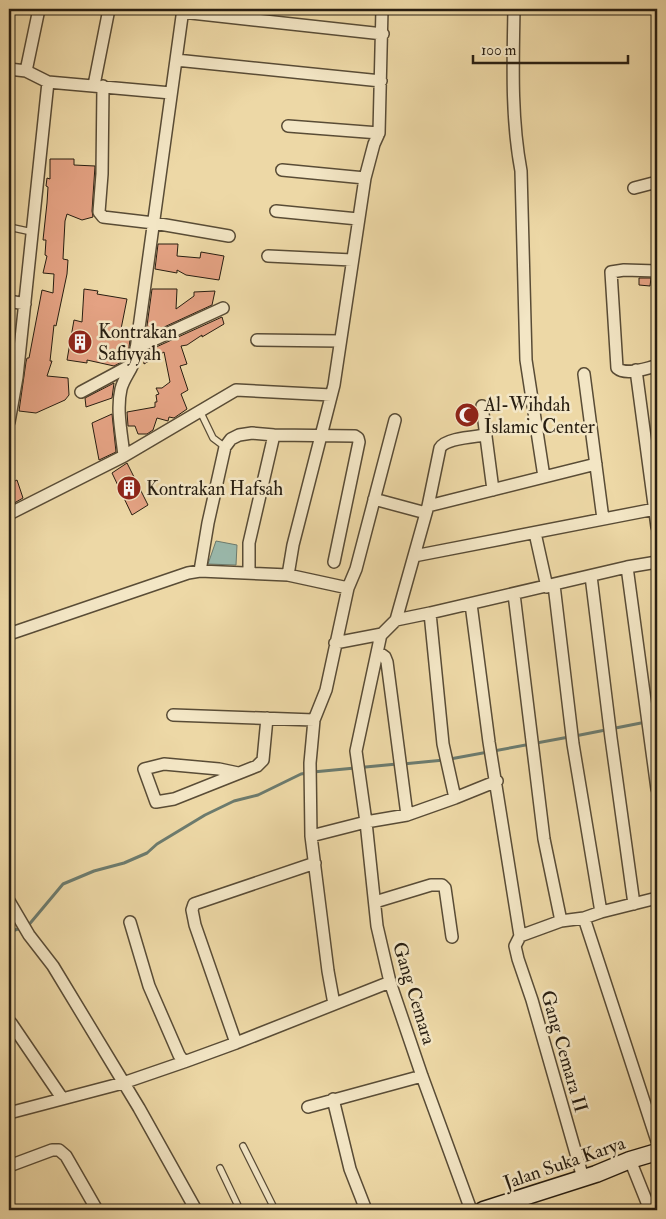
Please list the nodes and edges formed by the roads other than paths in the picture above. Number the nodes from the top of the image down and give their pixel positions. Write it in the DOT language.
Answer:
graph roads {
  1 [pos="39,9"];
  2 [pos="109,9"];
  3 [pos="382,9"];
  4 [pos="514,9"];
  5 [pos="182,10"];
  6 [pos="383,34"];
  7 [pos="176,60"];
  8 [pos="9,68"];
  9 [pos="26,71"];
  10 [pos="381,81"];
  11 [pos="48,82"];
  12 [pos="99,86"];
  13 [pos="171,93"];
  14 [pos="288,126"];
  15 [pos="379,133"];
  16 [pos="282,170"];
  17 [pos="365,178"];
  18 [pos="657,182"];
  19 [pos="634,188"];
  20 [pos="276,211"];
  21 [pos="358,219"];
  22 [pos="154,223"];
  23 [pos="9,227"];
  24 [pos="32,232"];
  25 [pos="229,236"];
  26 [pos="268,256"];
  27 [pos="352,260"];
  28 [pos="657,271"];
  29 [pos="9,301"];
  30 [pos="24,304"];
  31 [pos="223,308"];
  32 [pos="257,340"];
  33 [pos="340,341"];
  34 [pos="136,348"];
  35 [pos="134,364"];
  36 [pos="657,366"];
  37 [pos="636,370"];
  38 [pos="584,374"];
  39 [pos="12,389"];
  40 [pos="81,392"];
  41 [pos="331,395"];
  42 [pos="482,406"];
  43 [pos="200,411"];
  44 [pos="395,420"];
  45 [pos="9,422"];
  46 [pos="274,435"];
  47 [pos="322,435"];
  48 [pos="486,435"];
  49 [pos="225,447"];
  50 [pos="124,456"];
  51 [pos="596,464"];
  52 [pos="544,477"];
  53 [pos="493,490"];
  54 [pos="374,499"];
  55 [pos="655,509"];
  56 [pos="427,510"];
  57 [pos="9,514"];
  58 [pos="603,519"];
  59 [pos="657,527"];
  60 [pos="535,533"];
  61 [pos="414,556"];
  62 [pos="334,562"];
  63 [pos="657,562"];
  64 [pos="628,568"];
  65 [pos="200,571"];
  66 [pos="249,573"];
  67 [pos="288,576"];
  68 [pos="591,576"];
  69 [pos="550,586"];
  70 [pos="348,588"];
  71 [pos="514,594"];
  72 [pos="472,604"];
  73 [pos="430,613"];
  74 [pos="396,620"];
  75 [pos="9,634"];
  76 [pos="381,634"];
  77 [pos="336,644"];
  78 [pos="378,652"];
  79 [pos="172,715"];
  80 [pos="267,718"];
  81 [pos="314,720"];
  82 [pos="656,768"];
  83 [pos="238,773"];
  84 [pos="497,781"];
  85 [pos="657,789"];
  86 [pos="455,798"];
  87 [pos="406,815"];
  88 [pos="366,822"];
  89 [pos="312,836"];
  90 [pos="315,863"];
  91 [pos="657,898"];
  92 [pos="9,901"];
  93 [pos="375,902"];
  94 [pos="634,904"];
  95 [pos="601,912"];
  96 [pos="584,918"];
  97 [pos="561,921"];
  98 [pos="130,922"];
  99 [pos="520,936"];
  100 [pos="452,937"];
  101 [pos="390,982"];
  102 [pos="334,1004"];
  103 [pos="11,1023"];
  104 [pos="236,1043"];
  105 [pos="184,1062"];
  106 [pos="422,1076"];
  107 [pos="123,1083"];
  108 [pos="62,1098"];
  109 [pos="333,1100"];
  110 [pos="308,1107"];
  111 [pos="9,1113"];
  112 [pos="657,1141"];
  113 [pos="243,1146"];
  114 [pos="657,1152"];
  115 [pos="630,1160"];
  116 [pos="9,1166"];
  117 [pos="220,1168"];
  118 [pos="583,1178"];
  119 [pos="517,1205"];
  120 [pos="97,1210"];
  121 [pos="196,1210"];
  122 [pos="240,1210"];
  123 [pos="275,1210"];
  124 [pos="366,1210"];
  125 [pos="471,1210"];
  126 [pos="483,1210"];
  127 [pos="650,1210"];
  1 -- 9 [label="street"];
  2 -- 12 [label="street"];
  3 -- 6 [label="street"];
  4 -- 52 [label="street"];
  5 -- 6 [label="street"];
  5 -- 7 [label="street"];
  6 -- 10 [label="street"];
  7 -- 10 [label="street"];
  7 -- 13 [label="street"];
  8 -- 9 [label="street"];
  9 -- 11 [label="street"];
  10 -- 15 [label="street"];
  11 -- 12 [label="street"];
  11 -- 24 [label="street"];
  12 -- 13 [label="street"];
  12 -- 22 [label="street"];
  13 -- 22 [label="street"];
  14 -- 15 [label="street"];
  15 -- 17 [label="street"];
  16 -- 17 [label="street"];
  17 -- 21 [label="street"];
  18 -- 19 [label="street"];
  20 -- 21 [label="street"];
  21 -- 27 [label="street"];
  22 -- 25 [label="street"];
  22 -- 34 [label="street"];
  23 -- 24 [label="lane"];
  24 -- 30 [label="street"];
  26 -- 27 [label="street"];
  27 -- 33 [label="street"];
  28 -- 37 [label="street"];
  29 -- 30 [label="street"];
  30 -- 39 [label="street"];
  31 -- 34 [label="street"];
  32 -- 33 [label="street"];
  33 -- 41 [label="street"];
  34 -- 35 [label="street"];
  35 -- 40 [label="street"];
  35 -- 50 [label="street"];
  36 -- 37 [label="street"];
  37 -- 55 [label="street"];
  38 -- 51 [label="street"];
  39 -- 45 [label="street"];
  41 -- 43 [label="street"];
  41 -- 47 [label="street"];
  42 -- 48 [label="street"];
  43 -- 49 [label="lane"];
  43 -- 50 [label="street"];
  44 -- 54 [label="street"];
  46 -- 47 [label="street"];
  46 -- 49 [label="street"];
  46 -- 66 [label="street"];
  47 -- 62 [label="street"];
  47 -- 67 [label="street"];
  48 -- 53 [label="street"];
  48 -- 56 [label="street"];
  49 -- 65 [label="street"];
  50 -- 57 [label="street"];
  51 -- 52 [label="street"];
  51 -- 58 [label="street"];
  52 -- 53 [label="street"];
  53 -- 56 [label="street"];
  54 -- 56 [label="street"];
  54 -- 70 [label="street"];
  55 -- 58 [label="street"];
  55 -- 59 [label="street"];
  56 -- 61 [label="street"];
  58 -- 60 [label="street"];
  60 -- 61 [label="street"];
  60 -- 69 [label="street"];
  61 -- 74 [label="street"];
  63 -- 64 [label="street"];
  64 -- 68 [label="street"];
  64 -- 82 [label="street"];
  65 -- 66 [label="street"];
  65 -- 75 [label="street"];
  66 -- 67 [label="street"];
  67 -- 70 [label="street"];
  68 -- 69 [label="street"];
  68 -- 94 [label="street"];
  69 -- 71 [label="street"];
  69 -- 95 [label="street"];
  70 -- 77 [label="street"];
  71 -- 72 [label="street"];
  71 -- 97 [label="street"];
  72 -- 73 [label="street"];
  72 -- 84 [label="street, Gang Cemara II"];
  73 -- 74 [label="street"];
  73 -- 86 [label="street"];
  74 -- 76 [label="street"];
  76 -- 77 [label="street"];
  76 -- 78 [label="street, Gang Cemara"];
  77 -- 81 [label="street"];
  78 -- 87 [label="street"];
  78 -- 88 [label="street, Gang Cemara"];
  79 -- 80 [label="street"];
  80 -- 81 [label="street"];
  80 -- 83 [label="street"];
  81 -- 89 [label="street"];
  82 -- 85 [label="street"];
  83 -- 83 [label="street"];
  84 -- 86 [label="street"];
  84 -- 99 [label="street, Gang Cemara II"];
  86 -- 87 [label="street"];
  87 -- 88 [label="street"];
  88 -- 89 [label="street"];
  88 -- 93 [label="street, Gang Cemara"];
  89 -- 90 [label="street"];
  90 -- 102 [label="street"];
  90 -- 104 [label="street"];
  91 -- 94 [label="street"];
  92 -- 107 [label="street"];
  93 -- 100 [label="street"];
  93 -- 101 [label="street, Gang Cemara"];
  94 -- 95 [label="street"];
  95 -- 96 [label="street"];
  96 -- 97 [label="street"];
  96 -- 112 [label="street"];
  97 -- 99 [label="street"];
  98 -- 105 [label="street"];
  99 -- 118 [label="street, Gang Cemara II"];
  101 -- 102 [label="street"];
  101 -- 106 [label="street, Gang Cemara"];
  102 -- 104 [label="street"];
  103 -- 108 [label="street"];
  104 -- 105 [label="street"];
  105 -- 107 [label="street"];
  106 -- 109 [label="street"];
  106 -- 125 [label="street, Gang Cemara"];
  107 -- 108 [label="street"];
  107 -- 121 [label="street"];
  108 -- 111 [label="street"];
  109 -- 110 [label="street"];
  109 -- 124 [label="street"];
  113 -- 123 [label="lane"];
  114 -- 115 [label="main road, Jalan Suka Karya"];
  115 -- 118 [label="main road, Jalan Suka Karya"];
  115 -- 127 [label="street"];
  116 -- 120 [label="street"];
  117 -- 122 [label="lane"];
  118 -- 119 [label="main road, Jalan Suka Karya"];
  119 -- 126 [label="main road, Jalan Suka Karya"];
}
